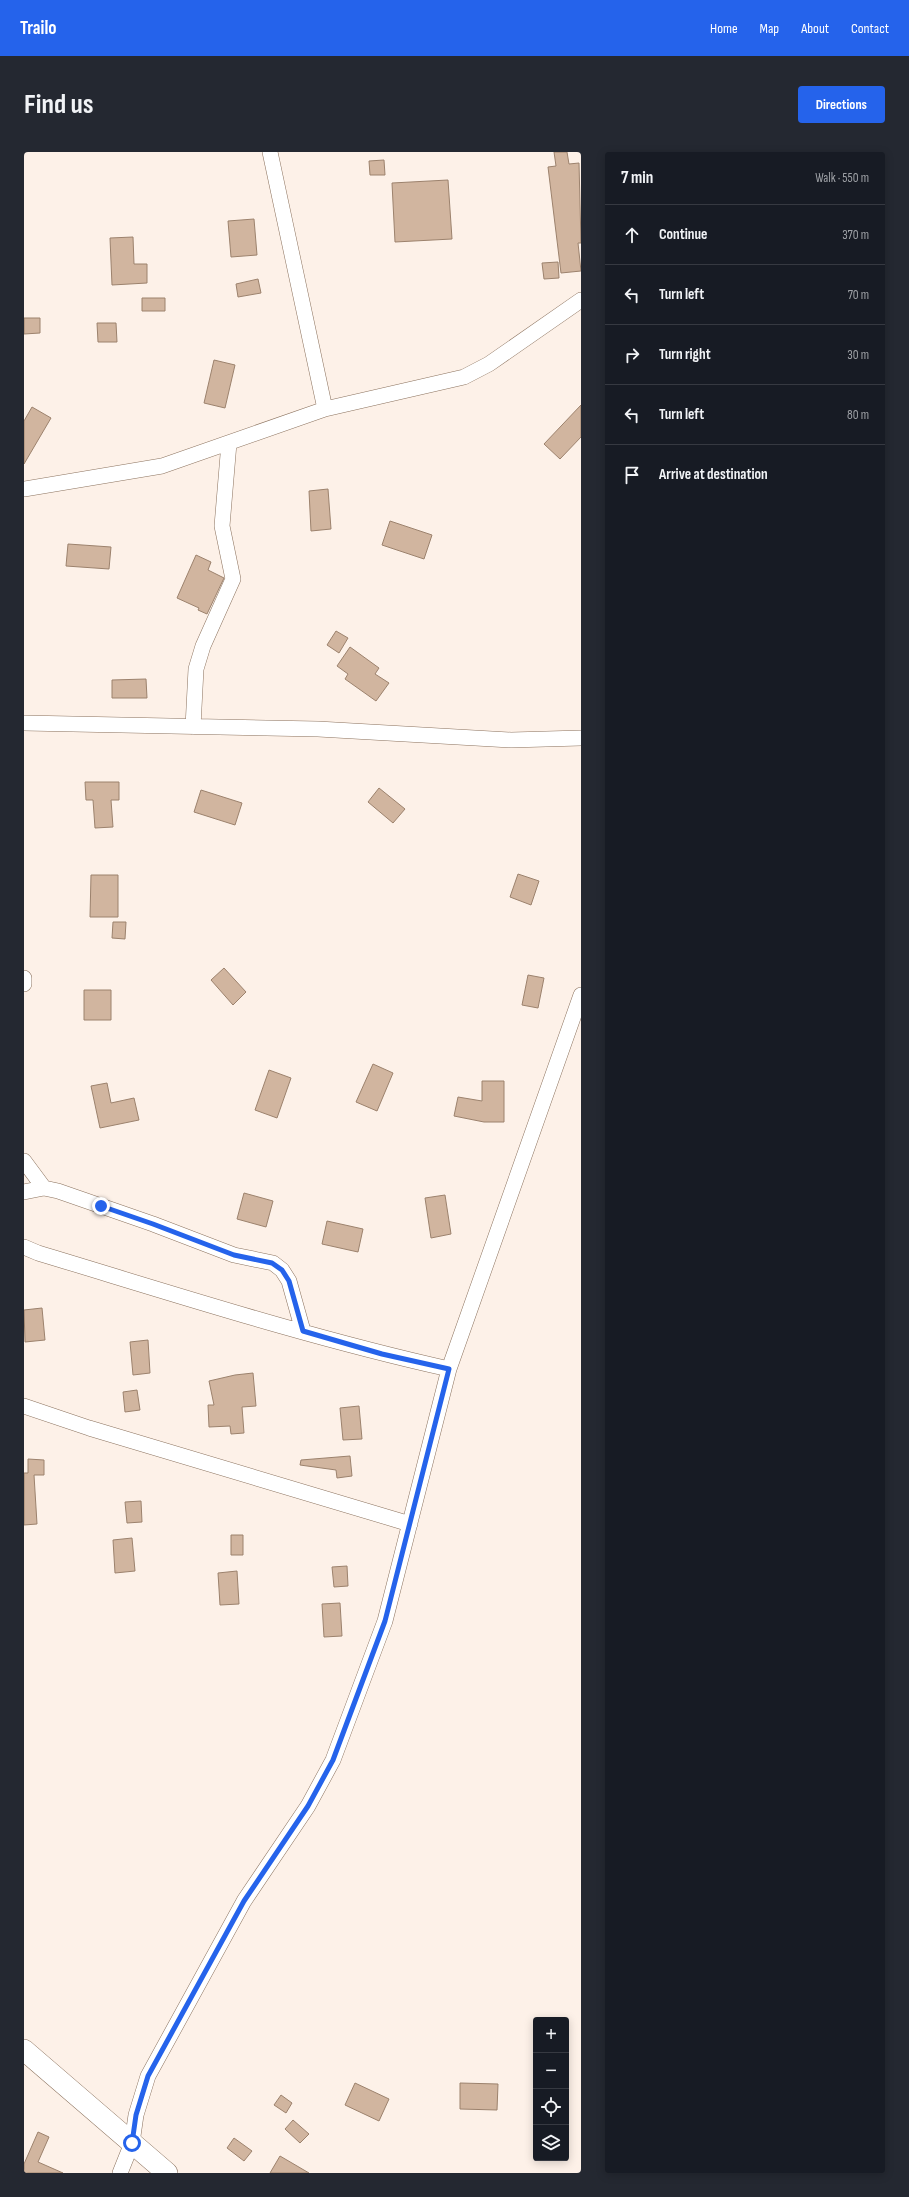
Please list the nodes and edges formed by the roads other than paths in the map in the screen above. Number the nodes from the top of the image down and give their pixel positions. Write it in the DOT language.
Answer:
graph roads {
  1 [pos="270,152"];
  2 [pos="581,300"];
  3 [pos="326,409"];
  4 [pos="229,443"];
  5 [pos="24,489"];
  6 [pos="24,723"];
  7 [pos="193,727"];
  8 [pos="580,739"];
  9 [pos="24,978"];
  10 [pos="24,984"];
  11 [pos="581,994"];
  12 [pos="24,1161"];
  13 [pos="44,1188"];
  14 [pos="24,1192"];
  15 [pos="24,1247"];
  16 [pos="303,1331"];
  17 [pos="449,1369"];
  18 [pos="24,1406"];
  19 [pos="410,1524"];
  20 [pos="24,2050"];
  21 [pos="132,2143"];
  22 [pos="120,2173"];
  23 [pos="167,2173"];
  1 -- 3 [label="street"];
  2 -- 3 [label="street"];
  3 -- 4 [label="street"];
  4 -- 5 [label="street"];
  4 -- 7 [label="street"];
  6 -- 7 [label="street"];
  7 -- 8 [label="street"];
  9 -- 10 [label="street"];
  11 -- 17 [label="street"];
  12 -- 13 [label="street"];
  13 -- 14 [label="street"];
  13 -- 16 [label="street"];
  15 -- 16 [label="street"];
  16 -- 17 [label="street"];
  17 -- 19 [label="street"];
  18 -- 19 [label="street"];
  19 -- 21 [label="street"];
  20 -- 21 [label="street"];
  21 -- 22 [label="street"];
  21 -- 23 [label="street"];
}
